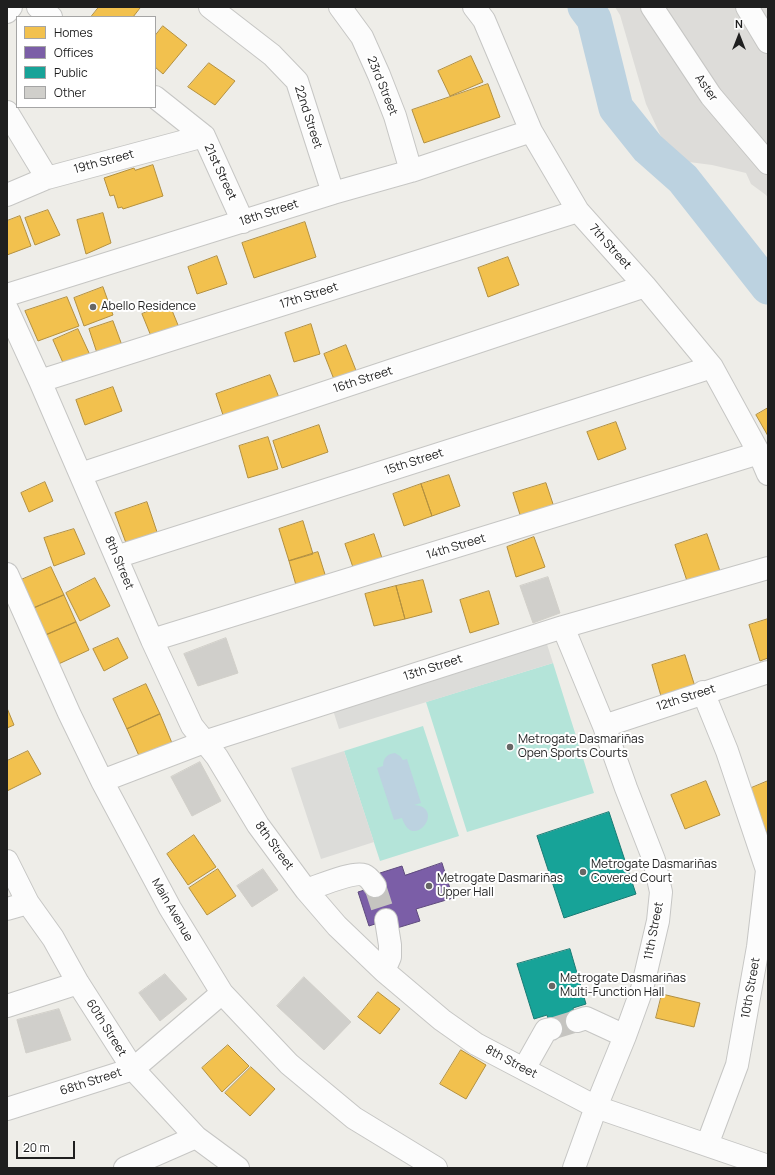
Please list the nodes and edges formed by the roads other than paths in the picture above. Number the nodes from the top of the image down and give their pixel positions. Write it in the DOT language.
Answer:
graph roads {
  1 [pos="11,7"];
  2 [pos="38,7"];
  3 [pos="210,7"];
  4 [pos="340,7"];
  5 [pos="474,7"];
  6 [pos="652,7"];
  7 [pos="747,7"];
  8 [pos="7,12"];
  9 [pos="50,16"];
  10 [pos="768,42"];
  11 [pos="156,98"];
  12 [pos="7,112"];
  13 [pos="531,131"];
  14 [pos="204,136"];
  15 [pos="768,162"];
  16 [pos="411,171"];
  17 [pos="47,178"];
  18 [pos="333,193"];
  19 [pos="7,195"];
  20 [pos="578,211"];
  21 [pos="243,222"];
  22 [pos="645,286"];
  23 [pos="7,295"];
  24 [pos="7,309"];
  25 [pos="712,367"];
  26 [pos="40,381"];
  27 [pos="759,453"];
  28 [pos="81,474"];
  29 [pos="768,474"];
  30 [pos="116,557"];
  31 [pos="768,568"];
  32 [pos="7,574"];
  33 [pos="563,627"];
  34 [pos="152,640"];
  35 [pos="768,672"];
  36 [pos="703,692"];
  37 [pos="604,726"];
  38 [pos="204,742"];
  39 [pos="102,781"];
  40 [pos="7,861"];
  41 [pos="375,886"];
  42 [pos="306,890"];
  43 [pos="28,903"];
  44 [pos="7,909"];
  45 [pos="386,920"];
  46 [pos="384,971"];
  47 [pos="78,983"];
  48 [pos="222,994"];
  49 [pos="7,1006"];
  50 [pos="577,1021"];
  51 [pos="551,1029"];
  52 [pos="625,1036"];
  53 [pos="132,1069"];
  54 [pos="524,1069"];
  55 [pos="596,1107"];
  56 [pos="7,1109"];
  57 [pos="196,1137"];
  58 [pos="707,1145"];
  59 [pos="768,1166"];
  60 [pos="125,1168"];
  61 [pos="238,1168"];
  62 [pos="436,1168"];
  63 [pos="574,1168"];
  1 -- 8 [label="street"];
  2 -- 9 [label="street"];
  3 -- 18 [label="street, 22nd Street"];
  4 -- 16 [label="street, 23rd Street"];
  5 -- 13 [label="street, 7th Street"];
  6 -- 15 [label="street, Aster"];
  7 -- 10 [label="street"];
  11 -- 14 [label="street, 21st Street"];
  12 -- 17 [label="street"];
  13 -- 16 [label="street, 18th Street"];
  13 -- 20 [label="street, 7th Street"];
  14 -- 17 [label="street, 19th Street"];
  14 -- 21 [label="street, 21st Street"];
  16 -- 18 [label="street, 18th Street"];
  17 -- 19 [label="street, 19th Street"];
  18 -- 21 [label="street, 18th Street"];
  20 -- 22 [label="street, 7th Street"];
  20 -- 26 [label="street, 17th Street"];
  21 -- 23 [label="street, 18th Street"];
  22 -- 25 [label="street, 7th Street"];
  22 -- 28 [label="street, 16th Street"];
  24 -- 26 [label="street, 8th Street"];
  25 -- 27 [label="street, 7th Street"];
  25 -- 30 [label="street, 15th Street"];
  26 -- 28 [label="street, 8th Street"];
  27 -- 29 [label="street, 7th Street"];
  27 -- 34 [label="street, 14th Street"];
  28 -- 30 [label="street, 8th Street"];
  30 -- 34 [label="street, 8th Street"];
  31 -- 33 [label="street, 13th Street"];
  32 -- 39 [label="street, Main Avenue"];
  33 -- 37 [label="street, 11th Street"];
  33 -- 38 [label="street, 13th Street"];
  34 -- 38 [label="street, 8th Street"];
  35 -- 36 [label="street, 12th Street"];
  36 -- 37 [label="street, 12th Street"];
  36 -- 58 [label="street, 10th Street"];
  37 -- 52 [label="street, 11th Street"];
  38 -- 39 [label="street, 13th Street"];
  38 -- 42 [label="street, 8th Street"];
  39 -- 48 [label="street, Main Avenue"];
  40 -- 43 [label="street, 60th Street"];
  41 -- 42 [label="street"];
  42 -- 46 [label="street, 8th Street"];
  43 -- 44 [label="street"];
  43 -- 47 [label="street, 60th Street"];
  45 -- 46 [label="street"];
  46 -- 54 [label="street, 8th Street"];
  47 -- 49 [label="street"];
  47 -- 53 [label="street, 60th Street"];
  48 -- 53 [label="street, 68th Street"];
  48 -- 62 [label="street, Main Avenue"];
  50 -- 52 [label="street"];
  51 -- 54 [label="street"];
  52 -- 55 [label="street, 11th Street"];
  53 -- 56 [label="street, 68th Street"];
  53 -- 57 [label="street, 60th Street"];
  54 -- 55 [label="street, 8th Street"];
  55 -- 58 [label="street, 8th Street"];
  55 -- 63 [label="street, 11th Street"];
  57 -- 60 [label="street"];
  57 -- 61 [label="street, 60th Street"];
  58 -- 59 [label="street, 8th Street"];
}
